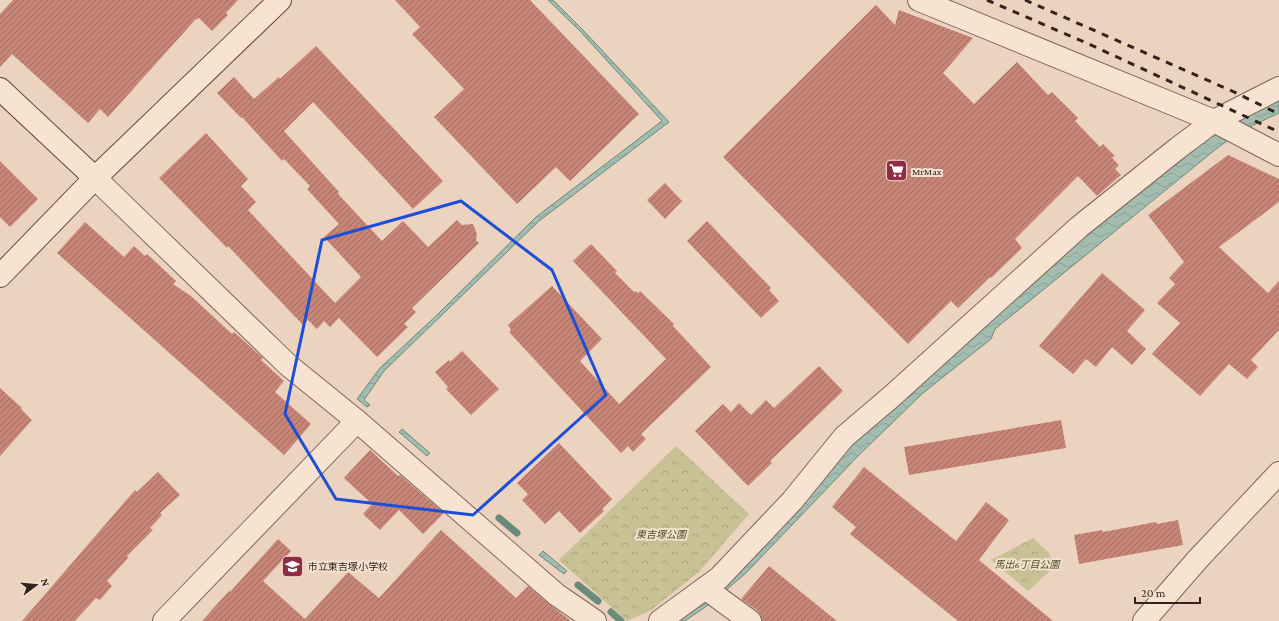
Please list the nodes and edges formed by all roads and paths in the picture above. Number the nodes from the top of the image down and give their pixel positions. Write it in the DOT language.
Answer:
graph roads {
  1 [pos="280,0"];
  2 [pos="919,0"];
  3 [pos="1279,88"];
  4 [pos="0,89"];
  5 [pos="1214,121"];
  6 [pos="1279,155"];
  7 [pos="95,178"];
  8 [pos="0,276"];
  9 [pos="358,421"];
  10 [pos="1279,473"];
  11 [pos="708,590"];
  12 [pos="741,615"];
  13 [pos="164,621"];
  14 [pos="595,621"];
  15 [pos="660,621"];
  16 [pos="1144,621"];
  1 -- 7 [label="street"];
  2 -- 5 [label="street"];
  3 -- 5 [label="street"];
  4 -- 7 [label="street"];
  5 -- 6 [label="street"];
  5 -- 11 [label="street"];
  7 -- 8 [label="street"];
  7 -- 9 [label="street"];
  9 -- 13 [label="street"];
  9 -- 14 [label="street"];
  10 -- 16 [label="street"];
  11 -- 12 [label="street"];
  11 -- 15 [label="street"];
}
